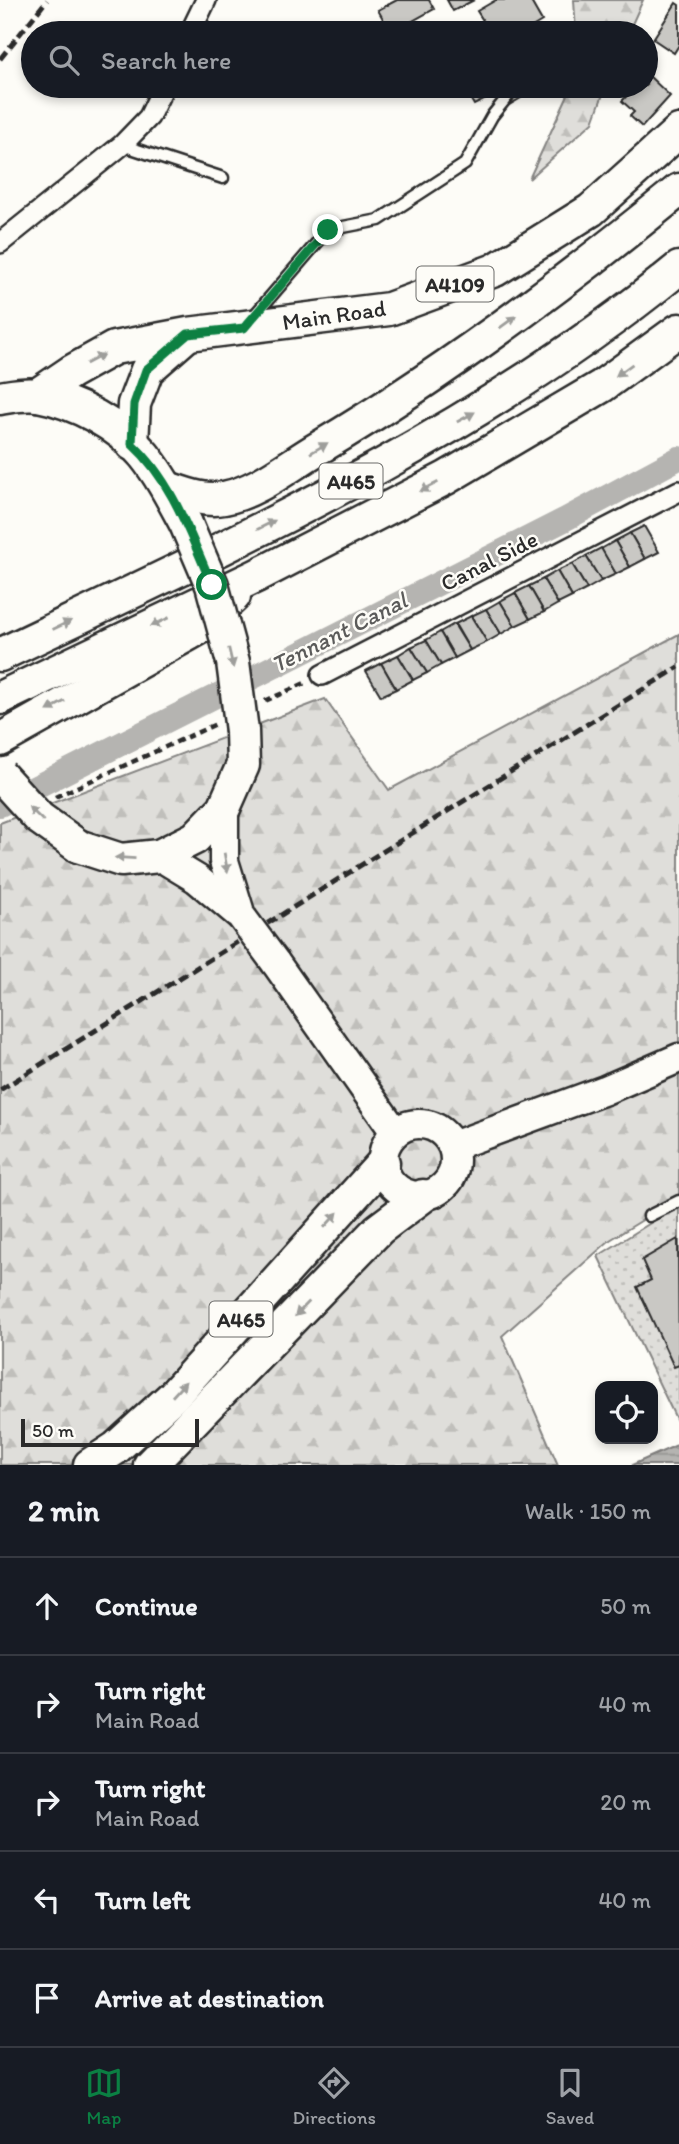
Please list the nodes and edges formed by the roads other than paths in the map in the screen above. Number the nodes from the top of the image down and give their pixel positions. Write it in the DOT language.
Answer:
graph roads {
  1 [pos="206,0"];
  2 [pos="196,21"];
  3 [pos="158,98"];
  4 [pos="506,98"];
  5 [pos="679,131"];
  6 [pos="122,145"];
  7 [pos="223,178"];
  8 [pos="679,190"];
  9 [pos="0,243"];
  10 [pos="679,268"];
  11 [pos="244,328"];
  12 [pos="679,330"];
  13 [pos="188,334"];
  14 [pos="37,395"];
  15 [pos="0,398"];
  16 [pos="132,444"];
  17 [pos="167,488"];
  18 [pos="679,491"];
  19 [pos="256,576"];
  20 [pos="0,655"];
  21 [pos="322,675"];
  22 [pos="0,698"];
  23 [pos="0,740"];
  24 [pos="0,775"];
  25 [pos="224,808"];
  26 [pos="159,856"];
  27 [pos="241,916"];
  28 [pos="679,1058"];
  29 [pos="395,1132"];
  30 [pos="453,1146"];
  31 [pos="383,1163"];
  32 [pos="423,1196"];
  33 [pos="679,1201"];
  34 [pos="649,1216"];
  35 [pos="90,1465"];
  36 [pos="150,1465"];
  1 -- 2 [label="street"];
  3 -- 6 [label="street"];
  4 -- 11 [label="lane"];
  5 -- 11 [label="main road, Main Road / A4109"];
  6 -- 7 [label="lane"];
  6 -- 9 [label="street"];
  17 -- 8 [label="main road, A465, one-way"];
  20 -- 10 [label="main road, A465, one-way"];
  11 -- 13 [label="main road, Main Road / A4109"];
  12 -- 19 [label="main road, A465, one-way"];
  14 -- 13 [label="main road, Main Road, one-way"];
  13 -- 16 [label="main road"];
  14 -- 15 [label="main road"];
  14 -- 16 [label="main road"];
  16 -- 17 [label="main road"];
  17 -- 25 [label="main road, one-way, bridge"];
  18 -- 21 [label="street, Canal Side"];
  19 -- 22 [label="main road, A465, one-way"];
  19 -- 23 [label="main road, A465, one-way"];
  26 -- 24 [label="main road, one-way, bridge"];
  25 -- 26 [label="main road"];
  25 -- 27 [label="main road, one-way"];
  26 -- 27 [label="main road"];
  27 -- 29 [label="main road, bridge"];
  28 -- 30 [label="main road"];
  29 -- 30 [label="main road"];
  29 -- 31 [label="main road"];
  30 -- 32 [label="main road"];
  31 -- 32 [label="main road"];
  35 -- 31 [label="main road, A465, one-way"];
  32 -- 36 [label="main road, A465, one-way"];
  33 -- 34 [label="lane"];
}
